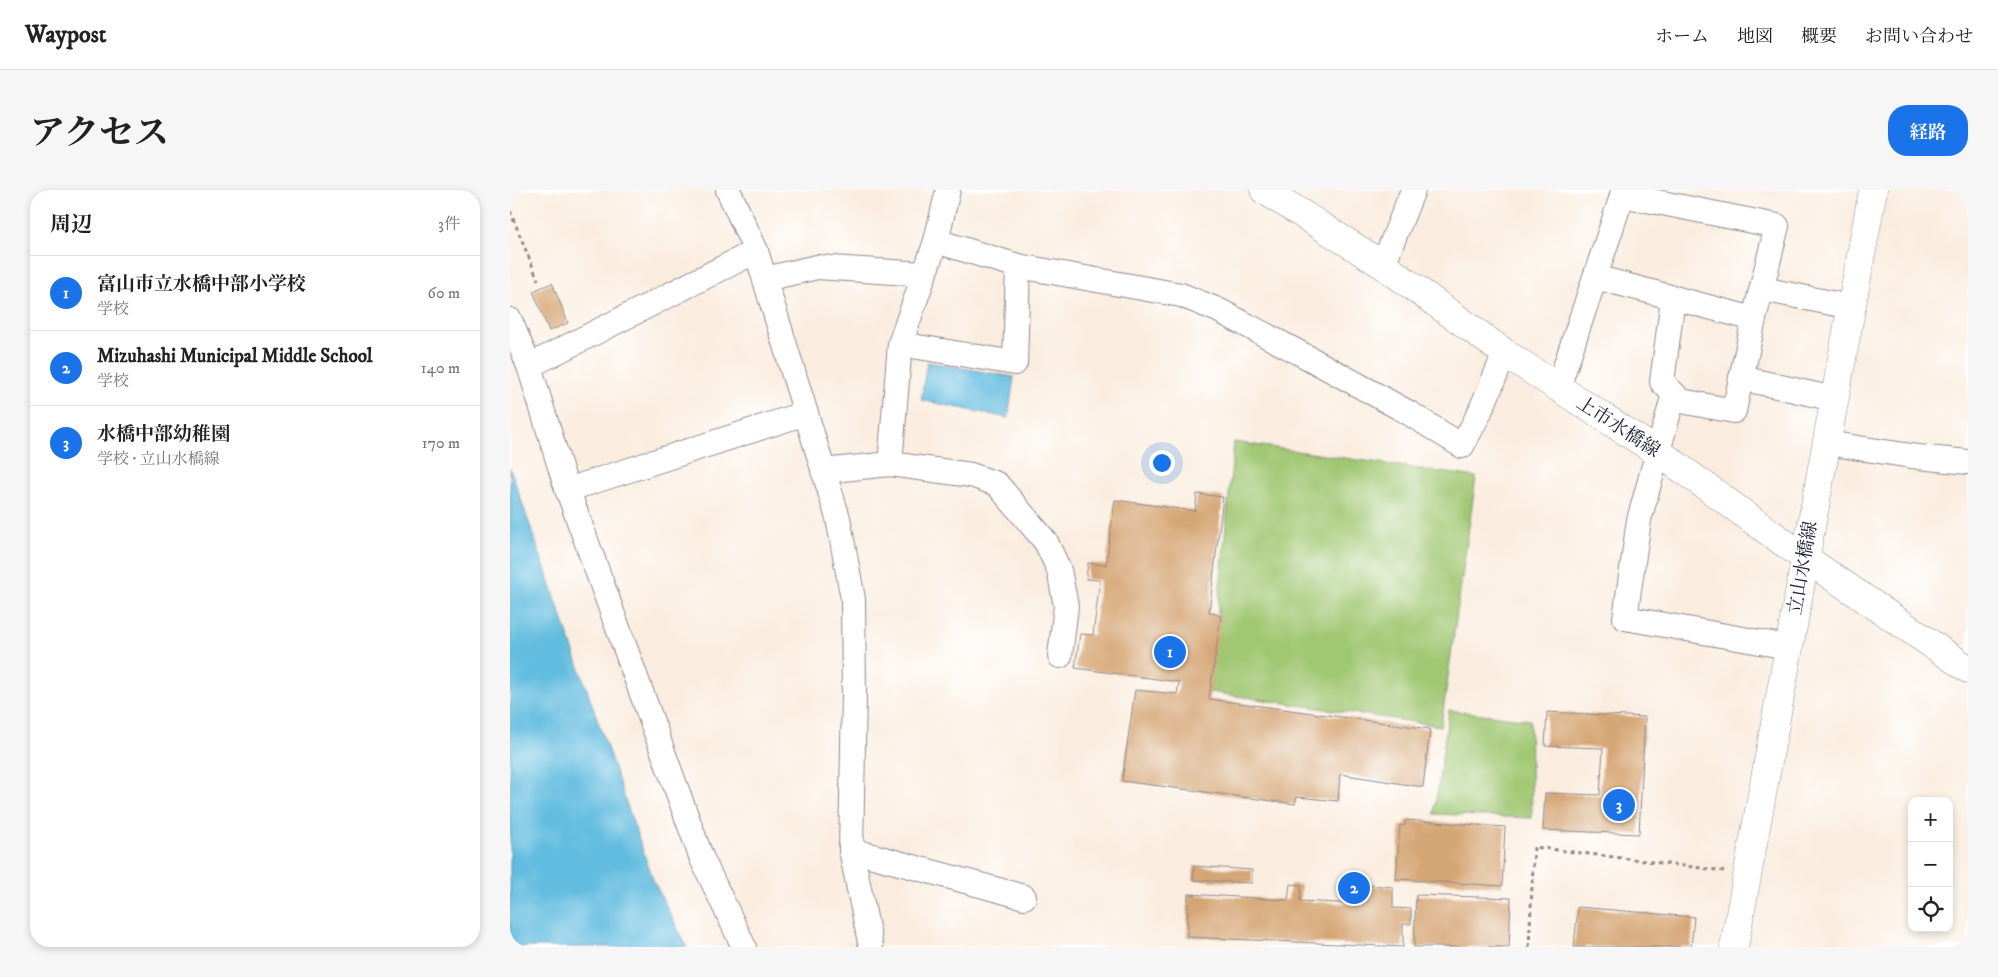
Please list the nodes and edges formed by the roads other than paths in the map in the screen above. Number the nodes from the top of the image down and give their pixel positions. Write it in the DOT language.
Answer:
graph roads {
  1 [pos="728,190"];
  2 [pos="948,190"];
  3 [pos="1264,190"];
  4 [pos="1413,190"];
  5 [pos="1873,190"];
  6 [pos="1623,193"];
  7 [pos="936,241"];
  8 [pos="756,251"];
  9 [pos="1383,265"];
  10 [pos="1018,266"];
  11 [pos="924,274"];
  12 [pos="1595,277"];
  13 [pos="765,279"];
  14 [pos="1762,289"];
  15 [pos="1673,298"];
  16 [pos="1851,307"];
  17 [pos="1754,319"];
  18 [pos="510,320"];
  19 [pos="900,344"];
  20 [pos="1505,353"];
  21 [pos="529,366"];
  22 [pos="1741,378"];
  23 [pos="1558,388"];
  24 [pos="1674,394"];
  25 [pos="1834,399"];
  26 [pos="806,413"];
  27 [pos="1826,443"];
  28 [pos="1657,452"];
  29 [pos="1968,462"];
  30 [pos="890,464"];
  31 [pos="823,471"];
  32 [pos="567,490"];
  33 [pos="1805,558"];
  34 [pos="1788,647"];
  35 [pos="1060,656"];
  36 [pos="1968,669"];
  37 [pos="851,850"];
  38 [pos="1024,897"];
  39 [pos="744,947"];
  40 [pos="871,947"];
  41 [pos="1734,947"];
  1 -- 8 [label="street"];
  2 -- 7 [label="street"];
  3 -- 9 [label="main road, 上市水橋線"];
  4 -- 9 [label="street"];
  5 -- 16 [label="main road, 立山水橋線"];
  6 -- 12 [label="street"];
  6 -- 14 [label="street"];
  7 -- 10 [label="street"];
  7 -- 11 [label="street"];
  8 -- 13 [label="street"];
  8 -- 21 [label="street"];
  9 -- 20 [label="main road, 上市水橋線"];
  10 -- 19 [label="street"];
  10 -- 20 [label="street"];
  11 -- 13 [label="street"];
  11 -- 19 [label="street"];
  12 -- 15 [label="street"];
  12 -- 23 [label="street"];
  13 -- 26 [label="street"];
  14 -- 16 [label="street"];
  14 -- 17 [label="street"];
  15 -- 17 [label="street"];
  15 -- 24 [label="street"];
  16 -- 25 [label="main road, 立山水橋線"];
  17 -- 22 [label="street"];
  18 -- 21 [label="street"];
  19 -- 30 [label="street"];
  20 -- 23 [label="main road, 上市水橋線"];
  21 -- 32 [label="street"];
  22 -- 24 [label="street"];
  22 -- 25 [label="street"];
  23 -- 28 [label="main road, 上市水橋線"];
  24 -- 28 [label="street"];
  25 -- 27 [label="main road, 立山水橋線"];
  26 -- 31 [label="street"];
  26 -- 32 [label="street"];
  27 -- 29 [label="street"];
  27 -- 33 [label="main road, 立山水橋線"];
  28 -- 33 [label="main road, 上市水橋線"];
  28 -- 34 [label="street"];
  30 -- 31 [label="street"];
  30 -- 35 [label="street"];
  31 -- 37 [label="street"];
  32 -- 39 [label="street"];
  33 -- 34 [label="main road, 立山水橋線"];
  33 -- 36 [label="main road, 上市水橋線"];
  34 -- 41 [label="main road, 立山水橋線"];
  37 -- 38 [label="street"];
  37 -- 40 [label="street"];
}
